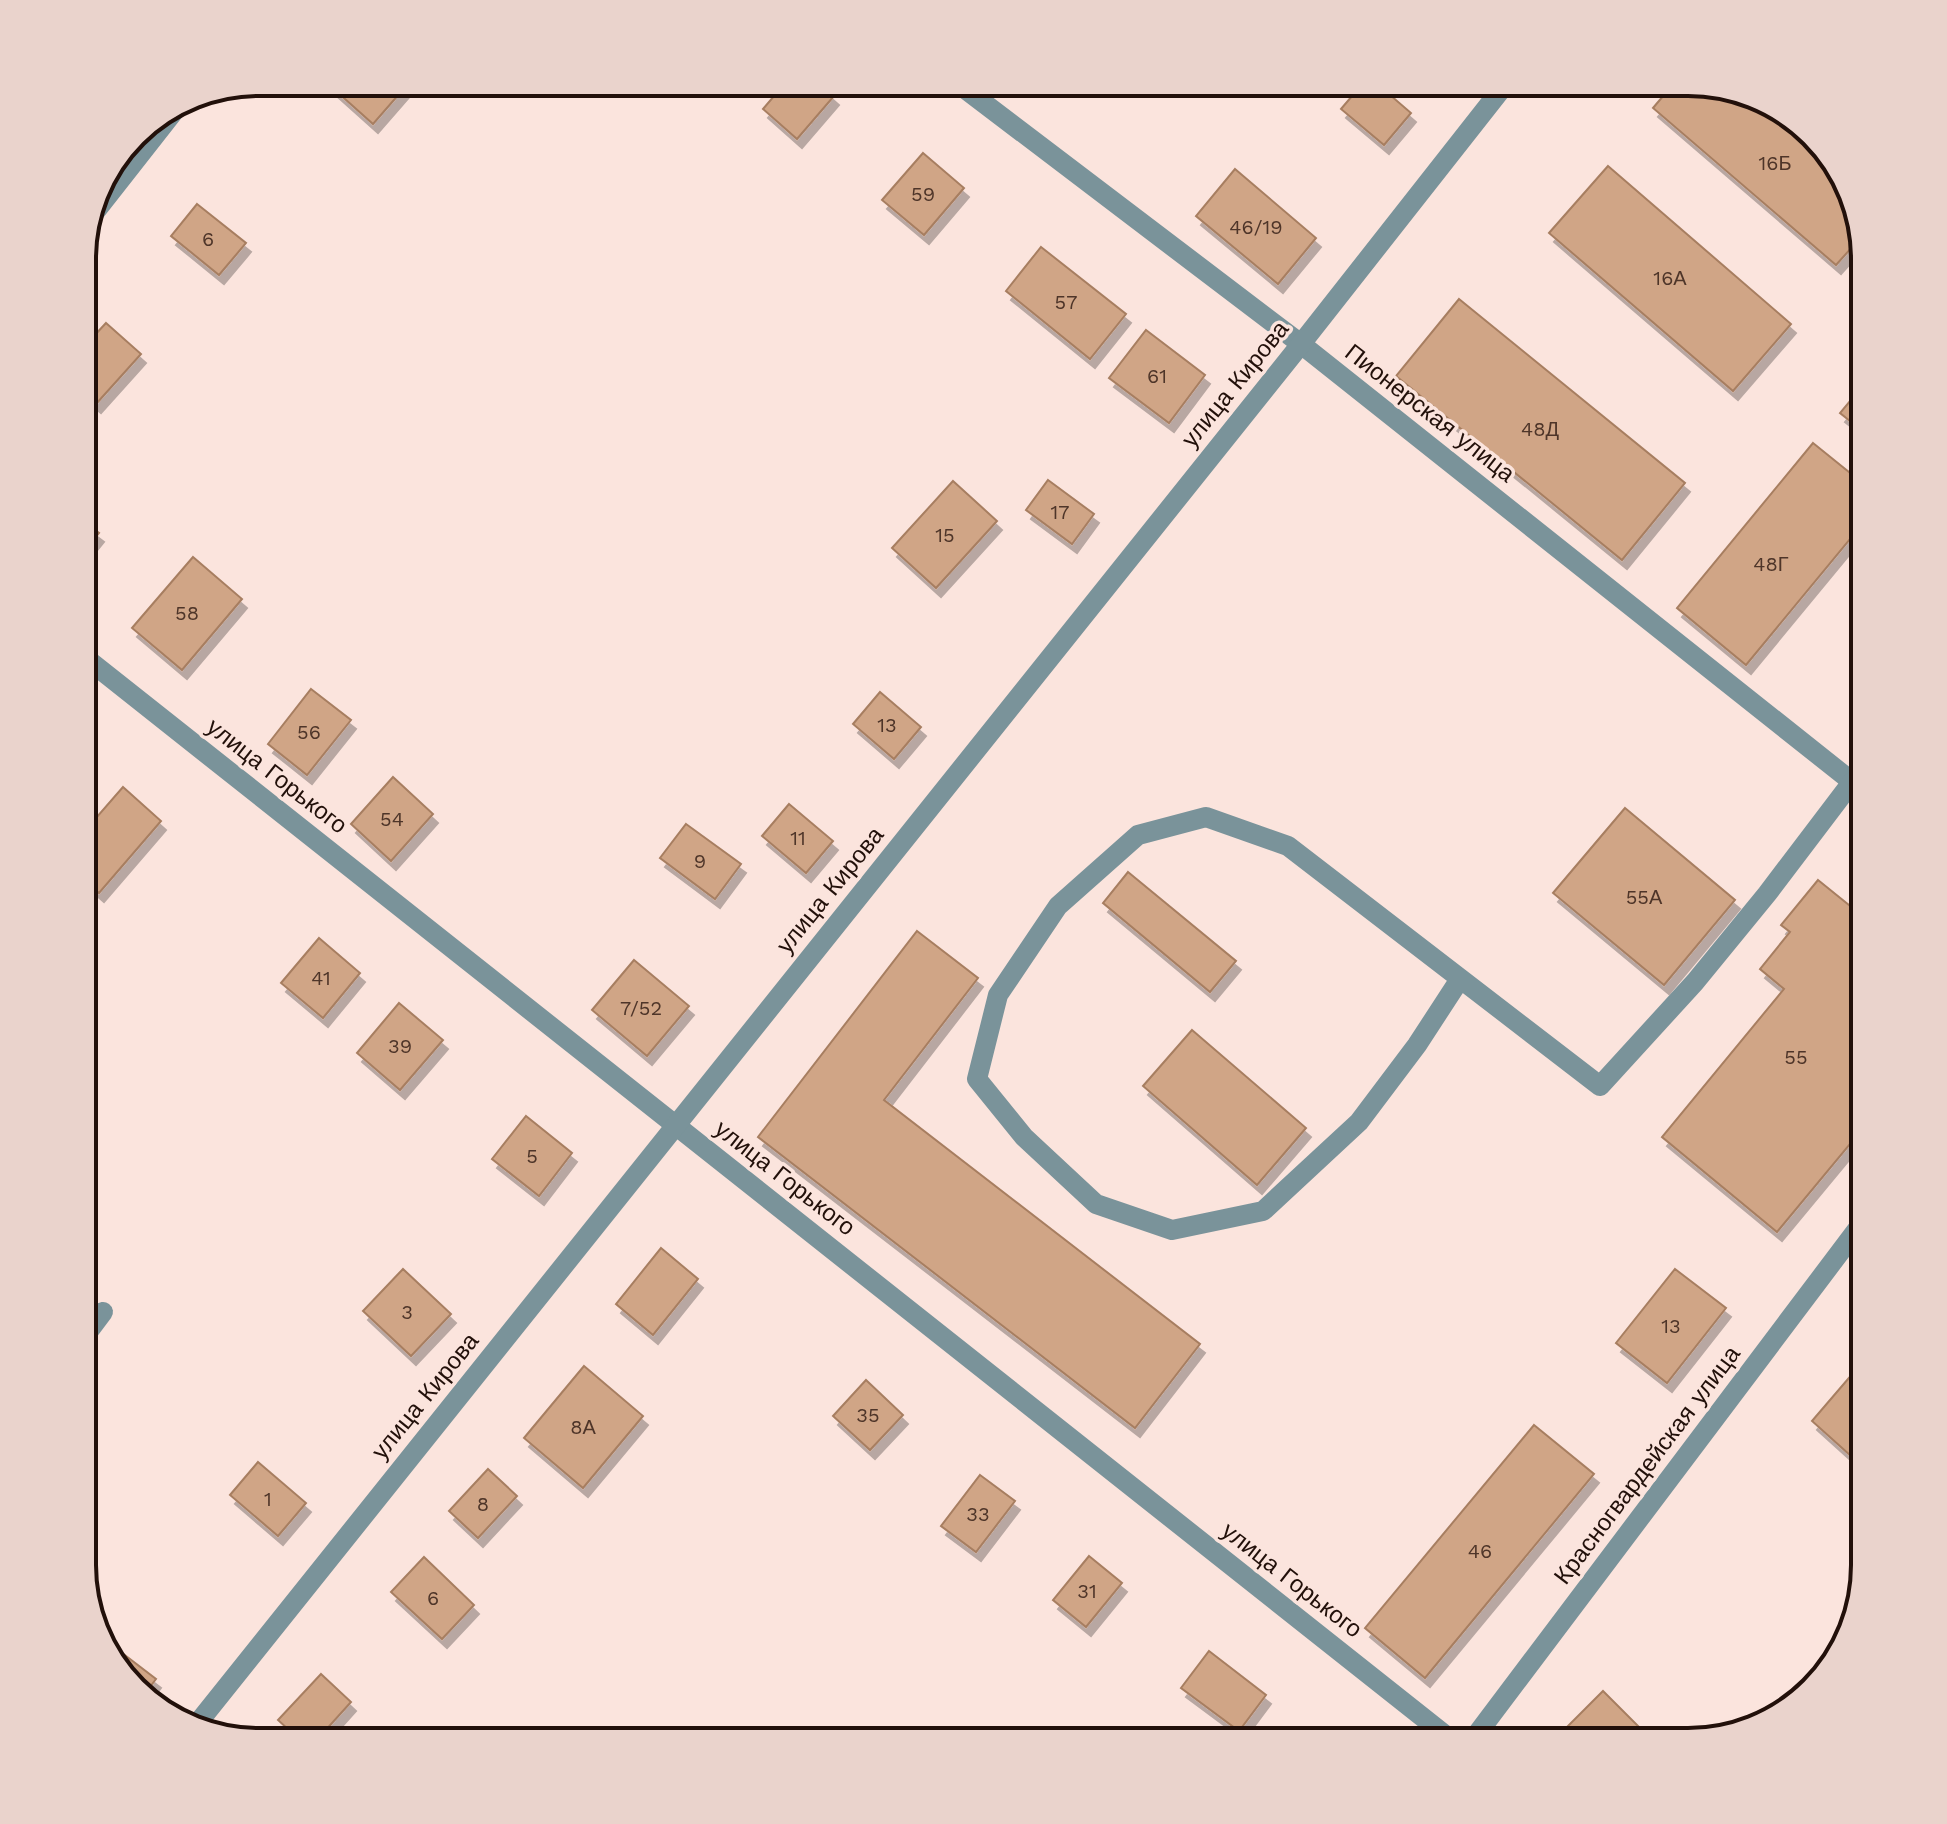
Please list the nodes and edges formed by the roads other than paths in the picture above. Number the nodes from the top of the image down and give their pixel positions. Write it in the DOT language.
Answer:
graph roads {
  1 [pos="974,96"];
  2 [pos="1496,96"];
  3 [pos="158,132"];
  4 [pos="110,192"];
  5 [pos="1301,344"];
  6 [pos="96,666"];
  7 [pos="1851,781"];
  8 [pos="1851,795"];
  9 [pos="1460,979"];
  10 [pos="675,1124"];
  11 [pos="1851,1238"];
  12 [pos="103,1312"];
  13 [pos="96,1321"];
  14 [pos="202,1718"];
  15 [pos="1436,1728"];
  16 [pos="1482,1728"];
  1 -- 5 [label="street, Пионерская улица"];
  2 -- 5 [label="street, улица Кирова"];
  3 -- 4 [label="street"];
  5 -- 7 [label="street, Пионерская улица"];
  5 -- 10 [label="street, улица Кирова"];
  6 -- 10 [label="street, улица Горького"];
  8 -- 9 [label="street"];
  9 -- 9 [label="street"];
  10 -- 14 [label="street, улица Кирова"];
  10 -- 15 [label="street, улица Горького"];
  11 -- 16 [label="street, Красногвардейская улица"];
  12 -- 13 [label="street"];
}
